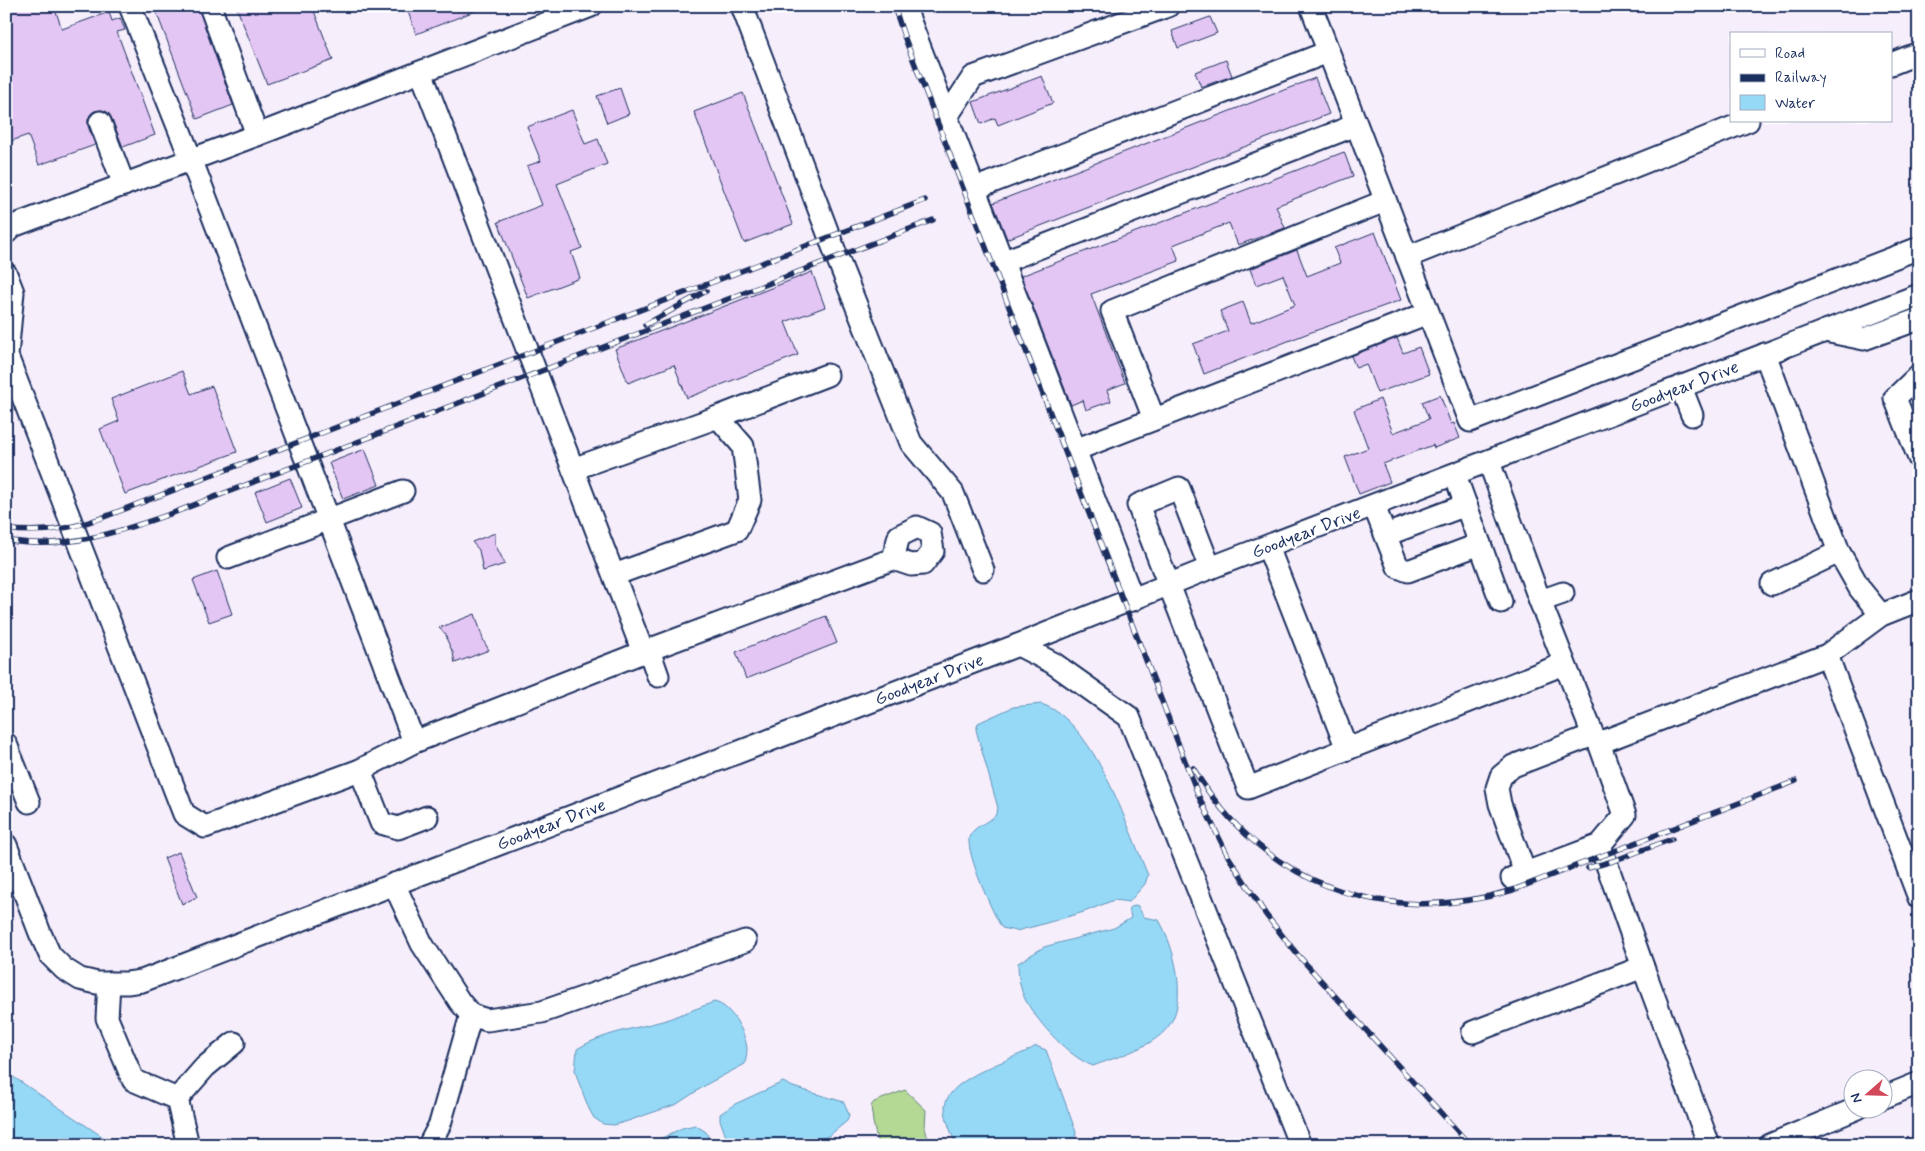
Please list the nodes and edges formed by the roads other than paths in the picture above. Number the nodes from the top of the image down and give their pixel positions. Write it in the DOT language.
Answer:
graph roads {
  1 [pos="130,6"];
  2 [pos="210,6"];
  3 [pos="591,6"];
  4 [pos="742,6"];
  5 [pos="904,6"];
  6 [pos="1168,6"];
  7 [pos="1317,8"];
  8 [pos="1328,52"];
  9 [pos="1919,53"];
  10 [pos="1892,64"];
  11 [pos="421,72"];
  12 [pos="946,118"];
  13 [pos="100,122"];
  14 [pos="1745,122"];
  15 [pos="1356,125"];
  16 [pos="258,135"];
  17 [pos="190,159"];
  18 [pos="124,185"];
  19 [pos="974,189"];
  20 [pos="1385,201"];
  21 [pos="6,233"];
  22 [pos="1919,248"];
  23 [pos="1407,257"];
  24 [pos="1002,262"];
  25 [pos="6,274"];
  26 [pos="1919,295"];
  27 [pos="1428,313"];
  28 [pos="1919,319"];
  29 [pos="1825,331"];
  30 [pos="1765,354"];
  31 [pos="827,375"];
  32 [pos="1919,375"];
  33 [pos="1681,387"];
  34 [pos="1692,415"];
  35 [pos="718,417"];
  36 [pos="1154,419"];
  37 [pos="1075,450"];
  38 [pos="1919,458"];
  39 [pos="1489,462"];
  40 [pos="574,469"];
  41 [pos="1455,475"];
  42 [pos="403,491"];
  43 [pos="1466,505"];
  44 [pos="1374,506"];
  45 [pos="328,519"];
  46 [pos="1386,535"];
  47 [pos="1480,544"];
  48 [pos="1268,547"];
  49 [pos="1839,552"];
  50 [pos="228,558"];
  51 [pos="892,559"];
  52 [pos="1210,568"];
  53 [pos="983,570"];
  54 [pos="614,575"];
  55 [pos="1169,584"];
  56 [pos="1772,584"];
  57 [pos="1563,593"];
  58 [pos="1133,600"];
  59 [pos="1919,600"];
  60 [pos="1540,601"];
  61 [pos="1501,602"];
  62 [pos="1881,615"];
  63 [pos="1018,645"];
  64 [pos="643,652"];
  65 [pos="1826,655"];
  66 [pos="1564,664"];
  67 [pos="658,676"];
  68 [pos="1596,739"];
  69 [pos="414,742"];
  70 [pos="6,744"];
  71 [pos="1347,749"];
  72 [pos="360,770"];
  73 [pos="29,802"];
  74 [pos="427,817"];
  75 [pos="1600,845"];
  76 [pos="6,846"];
  77 [pos="12,876"];
  78 [pos="394,884"];
  79 [pos="1919,898"];
  80 [pos="746,941"];
  81 [pos="1643,967"];
  82 [pos="109,984"];
  83 [pos="471,1014"];
  84 [pos="1473,1032"];
  85 [pos="234,1044"];
  86 [pos="1919,1083"];
  87 [pos="1892,1094"];
  88 [pos="177,1099"];
  89 [pos="1842,1115"];
  90 [pos="188,1145"];
  91 [pos="429,1145"];
  92 [pos="1300,1145"];
  93 [pos="1709,1145"];
  94 [pos="1770,1145"];
  1 -- 17 [label="street"];
  2 -- 16 [label="street"];
  3 -- 11 [label="street"];
  4 -- 53 [label="street"];
  5 -- 12 [label="street"];
  6 -- 12 [label="street"];
  7 -- 8 [label="street"];
  8 -- 15 [label="street"];
  8 -- 19 [label="street"];
  9 -- 10 [label="street"];
  11 -- 16 [label="street"];
  11 -- 40 [label="street"];
  12 -- 19 [label="street"];
  13 -- 18 [label="street"];
  14 -- 23 [label="street"];
  15 -- 20 [label="street"];
  15 -- 24 [label="street"];
  16 -- 17 [label="street"];
  17 -- 18 [label="street"];
  17 -- 45 [label="street"];
  18 -- 21 [label="street"];
  19 -- 24 [label="street"];
  20 -- 23 [label="street"];
  20 -- 36 [label="street"];
  22 -- 27 [label="street"];
  23 -- 27 [label="street"];
  24 -- 37 [label="street"];
  25 -- 72 [label="street"];
  26 -- 29 [label="street, Goodyear Drive"];
  27 -- 36 [label="street"];
  28 -- 29 [label="street"];
  29 -- 30 [label="street, Goodyear Drive"];
  30 -- 33 [label="street, Goodyear Drive"];
  30 -- 49 [label="street"];
  31 -- 35 [label="street"];
  32 -- 38 [label="street"];
  33 -- 34 [label="street"];
  33 -- 39 [label="street, Goodyear Drive"];
  35 -- 40 [label="street"];
  35 -- 54 [label="street"];
  36 -- 37 [label="street"];
  37 -- 58 [label="street"];
  39 -- 41 [label="street, Goodyear Drive"];
  39 -- 60 [label="street"];
  40 -- 54 [label="street"];
  41 -- 43 [label="street"];
  41 -- 44 [label="street, Goodyear Drive"];
  42 -- 45 [label="street"];
  43 -- 46 [label="street"];
  43 -- 47 [label="street"];
  44 -- 46 [label="street"];
  44 -- 48 [label="street, Goodyear Drive"];
  45 -- 50 [label="street"];
  45 -- 69 [label="street"];
  46 -- 47 [label="street"];
  47 -- 61 [label="street"];
  48 -- 52 [label="street, Goodyear Drive"];
  48 -- 71 [label="street"];
  49 -- 56 [label="street"];
  49 -- 62 [label="street"];
  51 -- 64 [label="street"];
  52 -- 55 [label="street, Goodyear Drive"];
  52 -- 55 [label="street"];
  54 -- 64 [label="street"];
  55 -- 58 [label="street, Goodyear Drive"];
  55 -- 71 [label="street"];
  57 -- 60 [label="street"];
  58 -- 63 [label="street, Goodyear Drive"];
  59 -- 62 [label="street"];
  60 -- 66 [label="street"];
  62 -- 65 [label="street"];
  63 -- 78 [label="street, Goodyear Drive"];
  63 -- 92 [label="street"];
  64 -- 67 [label="street"];
  64 -- 69 [label="street"];
  65 -- 68 [label="street"];
  65 -- 79 [label="street"];
  66 -- 68 [label="street"];
  66 -- 71 [label="street"];
  68 -- 75 [label="street"];
  68 -- 75 [label="street"];
  69 -- 72 [label="street"];
  70 -- 73 [label="street"];
  72 -- 74 [label="street"];
  75 -- 81 [label="street"];
  76 -- 77 [label="street, Goodyear Drive"];
  77 -- 82 [label="street, Goodyear Drive"];
  78 -- 82 [label="street, Goodyear Drive"];
  78 -- 83 [label="street"];
  80 -- 83 [label="street"];
  81 -- 84 [label="street"];
  81 -- 93 [label="street"];
  82 -- 88 [label="street"];
  83 -- 91 [label="street"];
  85 -- 88 [label="street"];
  86 -- 87 [label="street"];
  88 -- 90 [label="street"];
  89 -- 94 [label="street"];
}
